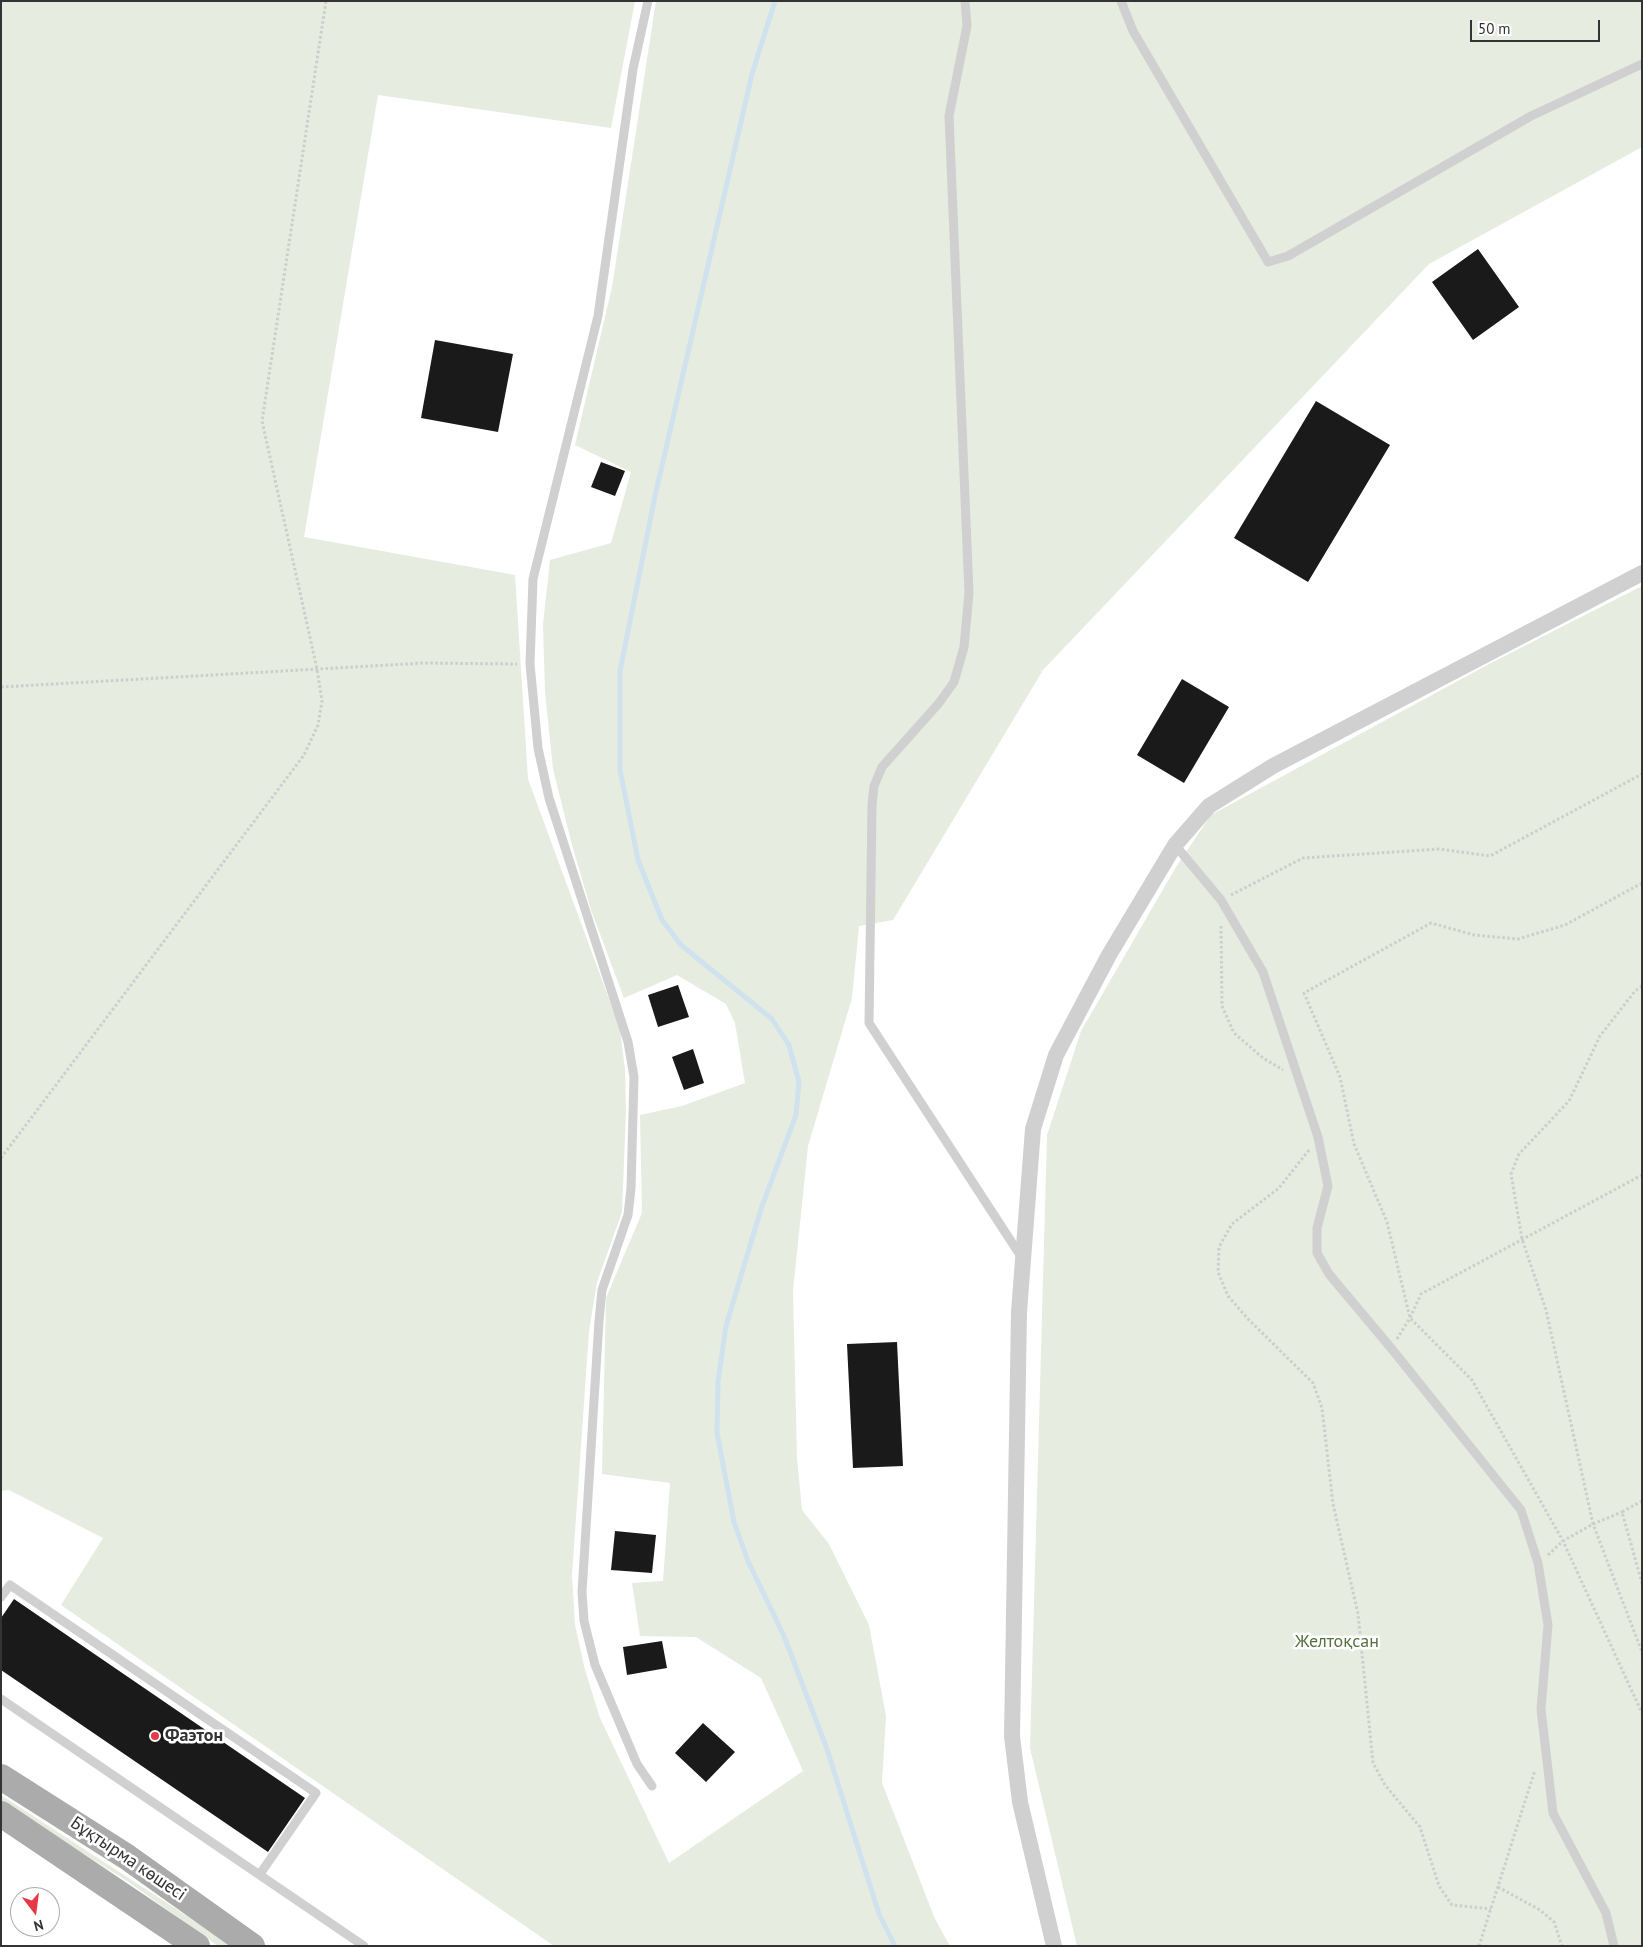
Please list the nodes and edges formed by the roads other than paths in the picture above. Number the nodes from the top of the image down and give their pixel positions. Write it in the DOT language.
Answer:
graph roads {
  1 [pos="648,1"];
  2 [pos="965,1"];
  3 [pos="1121,1"];
  4 [pos="1642,64"];
  5 [pos="1642,573"];
  6 [pos="1175,845"];
  7 [pos="1023,1261"];
  8 [pos="1,1597"];
  9 [pos="1,1699"];
  10 [pos="1,1777"];
  11 [pos="652,1786"];
  12 [pos="1,1814"];
  13 [pos="260,1874"];
  14 [pos="197,1946"];
  15 [pos="252,1946"];
  16 [pos="364,1946"];
  17 [pos="1054,1946"];
  18 [pos="1614,1946"];
  1 -- 11 [label="lane"];
  2 -- 7 [label="lane"];
  3 -- 4 [label="lane"];
  5 -- 6 [label="street"];
  6 -- 7 [label="street"];
  6 -- 18 [label="lane"];
  7 -- 17 [label="street"];
  8 -- 13 [label="lane"];
  9 -- 13 [label="lane"];
  10 -- 15 [label="main road, Бұқтырма көшесі"];
  12 -- 14 [label="main road, Бұқтырма көшесі"];
  13 -- 16 [label="lane"];
}
